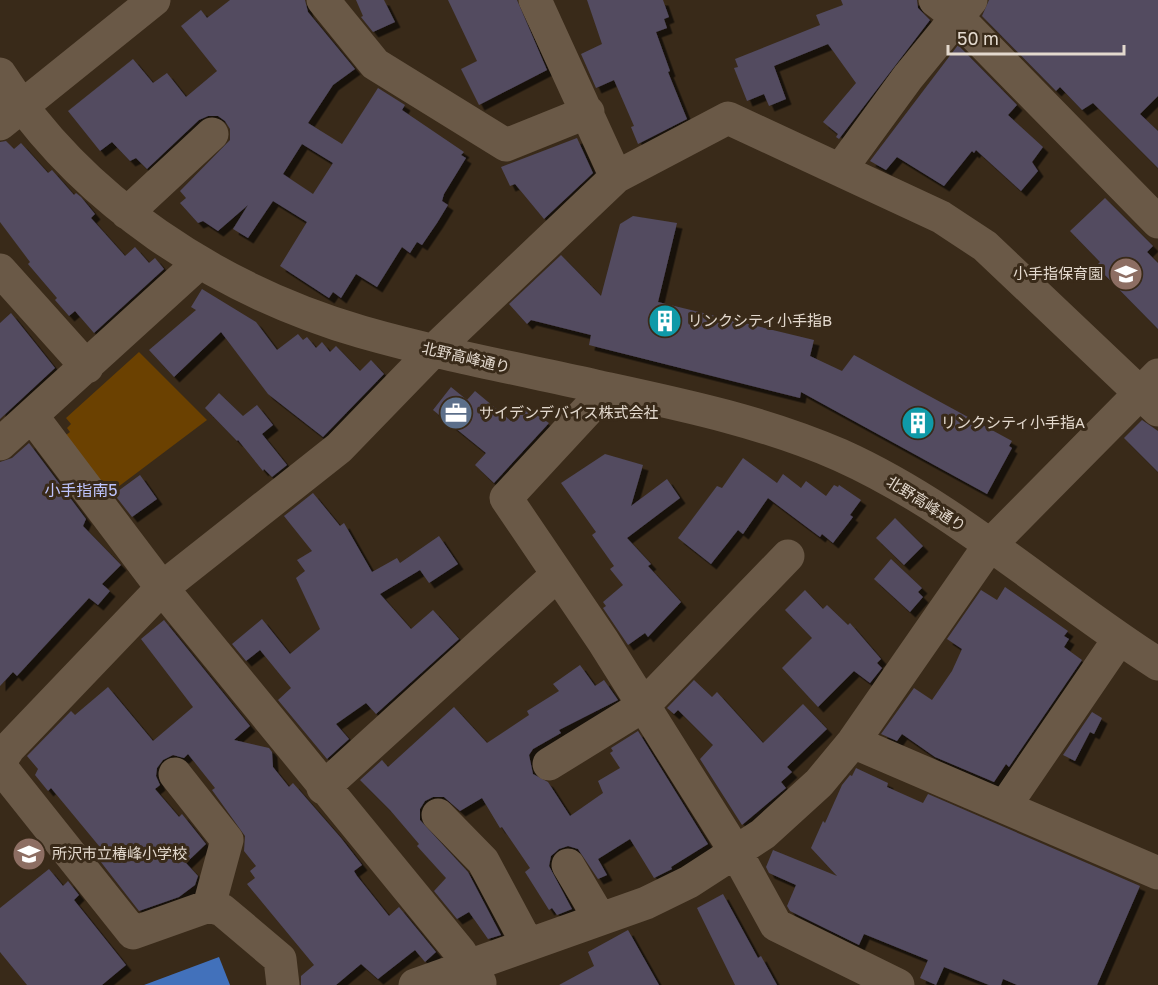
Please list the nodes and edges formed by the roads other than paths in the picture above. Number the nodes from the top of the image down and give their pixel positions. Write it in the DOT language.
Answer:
graph roads {
  1 [pos="154,0"];
  2 [pos="323,0"];
  3 [pos="536,0"];
  4 [pos="954,6"];
  5 [pos="0,74"];
  6 [pos="588,112"];
  7 [pos="12,115"];
  8 [pos="212,134"];
  9 [pos="840,170"];
  10 [pos="616,177"];
  11 [pos="127,213"];
  12 [pos="1158,222"];
  13 [pos="199,263"];
  14 [pos="0,270"];
  15 [pos="433,351"];
  16 [pos="87,367"];
  17 [pos="607,389"];
  18 [pos="1152,393"];
  19 [pos="32,416"];
  20 [pos="0,444"];
  21 [pos="989,546"];
  22 [pos="788,556"];
  23 [pos="557,575"];
  24 [pos="162,588"];
  25 [pos="1119,639"];
  26 [pos="1158,664"];
  27 [pos="643,706"];
  28 [pos="853,742"];
  29 [pos="2,751"];
  30 [pos="549,764"];
  31 [pos="175,774"];
  32 [pos="323,788"];
  33 [pos="1005,806"];
  34 [pos="438,815"];
  35 [pos="737,854"];
  36 [pos="568,865"];
  37 [pos="1158,873"];
  38 [pos="209,906"];
  39 [pos="600,919"];
  40 [pos="528,945"];
  41 [pos="475,976"];
  42 [pos="283,985"];
  43 [pos="415,985"];
  44 [pos="898,985"];
  1 -- 7 [label="street"];
  2 -- 6 [label="street"];
  3 -- 6 [label="street"];
  4 -- 9 [label="street"];
  4 -- 12 [label="street"];
  5 -- 7 [label="street, 北野高峰通り"];
  6 -- 10 [label="street"];
  7 -- 11 [label="street, 北野高峰通り"];
  8 -- 11 [label="street"];
  9 -- 10 [label="street"];
  9 -- 18 [label="street"];
  10 -- 15 [label="street"];
  11 -- 13 [label="street, 北野高峰通り"];
  13 -- 15 [label="street, 北野高峰通り"];
  13 -- 16 [label="street"];
  14 -- 16 [label="street"];
  15 -- 17 [label="street, 北野高峰通り"];
  15 -- 24 [label="street"];
  16 -- 19 [label="street"];
  17 -- 21 [label="street, 北野高峰通り"];
  17 -- 23 [label="street"];
  18 -- 21 [label="street"];
  19 -- 20 [label="street"];
  19 -- 24 [label="street"];
  21 -- 25 [label="street, 北野高峰通り"];
  21 -- 28 [label="street"];
  22 -- 27 [label="street"];
  23 -- 27 [label="street"];
  23 -- 32 [label="street"];
  24 -- 29 [label="street"];
  24 -- 32 [label="street"];
  25 -- 26 [label="street, 北野高峰通り"];
  25 -- 33 [label="street"];
  27 -- 30 [label="street"];
  27 -- 35 [label="street"];
  28 -- 33 [label="street"];
  28 -- 35 [label="street"];
  29 -- 38 [label="street"];
  31 -- 38 [label="street"];
  32 -- 41 [label="street"];
  33 -- 37 [label="street"];
  34 -- 40 [label="street"];
  35 -- 39 [label="street"];
  35 -- 44 [label="street"];
  36 -- 39 [label="street"];
  38 -- 42 [label="street"];
  39 -- 40 [label="street"];
  40 -- 41 [label="street"];
  41 -- 43 [label="street"];
}
